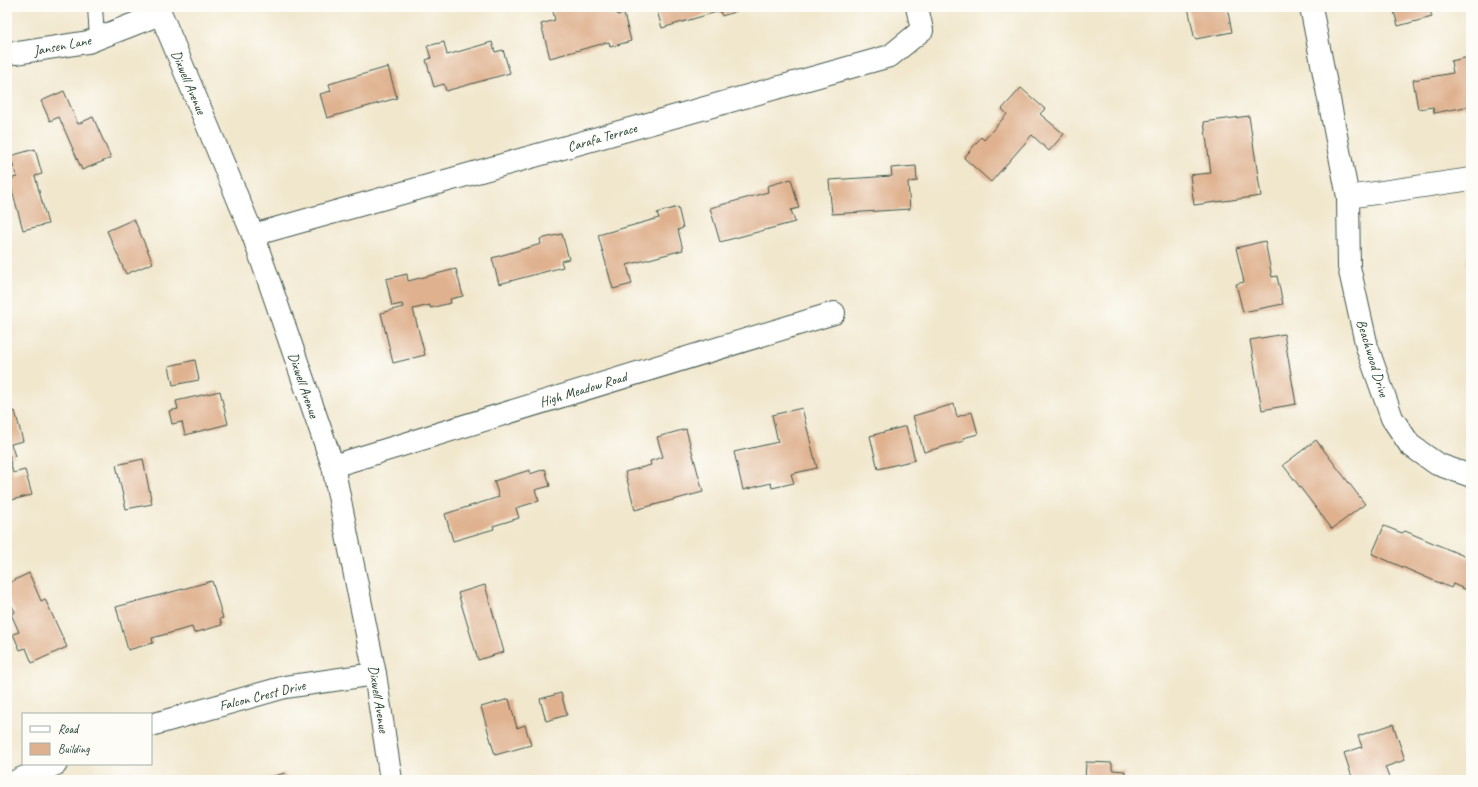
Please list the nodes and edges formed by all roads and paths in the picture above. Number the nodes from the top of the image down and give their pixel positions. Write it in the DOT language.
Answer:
graph roads {
  1 [pos="95,7"];
  2 [pos="917,7"];
  3 [pos="1311,7"];
  4 [pos="159,10"];
  5 [pos="97,38"];
  6 [pos="7,52"];
  7 [pos="1471,179"];
  8 [pos="1348,197"];
  9 [pos="253,235"];
  10 [pos="834,313"];
  11 [pos="333,466"];
  12 [pos="1471,476"];
  13 [pos="375,674"];
  14 [pos="152,725"];
  15 [pos="54,765"];
  16 [pos="18,780"];
  17 [pos="391,780"];
  1 -- 5 [label="lane"];
  2 -- 9 [label="street, Carafa Terrace"];
  3 -- 8 [label="street, Beachwood Drive"];
  4 -- 5 [label="street, Jansen Lane"];
  4 -- 9 [label="street, Dixwell Avenue"];
  5 -- 6 [label="street, Jansen Lane"];
  7 -- 8 [label="street"];
  8 -- 12 [label="street, Beachwood Drive"];
  9 -- 11 [label="street, Dixwell Avenue"];
  10 -- 11 [label="street, High Meadow Road"];
  11 -- 13 [label="street, Dixwell Avenue"];
  13 -- 14 [label="street, Falcon Crest Drive"];
  13 -- 17 [label="street, Dixwell Avenue"];
  15 -- 16 [label="street"];
}
